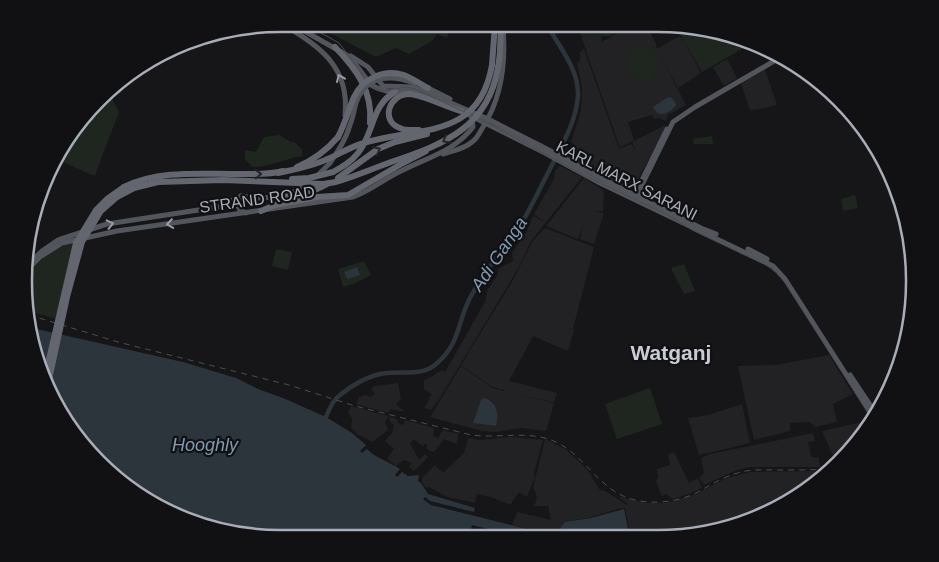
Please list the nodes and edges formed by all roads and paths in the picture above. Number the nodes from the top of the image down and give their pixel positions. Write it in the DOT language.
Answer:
graph roads {
  1 [pos="297,32"];
  2 [pos="307,32"];
  3 [pos="498,32"];
  4 [pos="498,32"];
  5 [pos="499,32"];
  6 [pos="501,32"];
  7 [pos="337,49"];
  8 [pos="773,61"];
  9 [pos="774,61"];
  10 [pos="428,88"];
  11 [pos="385,89"];
  12 [pos="395,92"];
  13 [pos="461,111"];
  14 [pos="471,116"];
  15 [pos="487,121"];
  16 [pos="344,125"];
  17 [pos="428,130"];
  18 [pos="469,132"];
  19 [pos="368,134"];
  20 [pos="475,139"];
  21 [pos="541,146"];
  22 [pos="432,148"];
  23 [pos="545,152"];
  24 [pos="437,155"];
  25 [pos="278,173"];
  26 [pos="258,181"];
  27 [pos="241,196"];
  28 [pos="278,197"];
  29 [pos="633,198"];
  30 [pos="639,201"];
  31 [pos="218,207"];
  32 [pos="198,211"];
  33 [pos="261,211"];
  34 [pos="246,213"];
  35 [pos="219,216"];
  36 [pos="136,219"];
  37 [pos="198,220"];
  38 [pos="135,229"];
  39 [pos="34,259"];
  40 [pos="766,260"];
  41 [pos="33,264"];
  42 [pos="47,364"];
  43 [pos="50,374"];
  44 [pos="872,407"];
  45 [pos="870,411"];
  16 -- 1 [label="main road, one-way, bridge"];
  2 -- 7 [label="main road"];
  28 -- 3 [label="highway, one-way, bridge"];
  4 -- 17 [label="highway, bridge"];
  5 -- 22 [label="highway, one-way, bridge"];
  6 -- 15 [label="main road"];
  7 -- 11 [label="main road"];
  7 -- 11 [label="main road"];
  7 -- 19 [label="highway"];
  8 -- 29 [label="main road"];
  9 -- 30 [label="main road"];
  10 -- 15 [label="main road, STRAND ROAD"];
  10 -- 16 [label="highway, bridge"];
  10 -- 28 [label="main road, STRAND ROAD, bridge"];
  11 -- 12 [label="main road, KARL MARX SARANI"];
  11 -- 15 [label="main road"];
  12 -- 13 [label="main road, KARL MARX SARANI"];
  12 -- 19 [label="highway"];
  13 -- 14 [label="main road, KARL MARX SARANI"];
  13 -- 17 [label="highway, bridge"];
  14 -- 15 [label="main road, KARL MARX SARANI"];
  14 -- 18 [label="main road"];
  15 -- 20 [label="main road"];
  15 -- 21 [label="main road"];
  15 -- 23 [label="main road, KARL MARX SARANI"];
  16 -- 25 [label="highway, bridge"];
  17 -- 25 [label="highway, bridge"];
  18 -- 20 [label="main road"];
  18 -- 24 [label="main road, STRAND ROAD"];
  19 -- 26 [label="highway, bridge"];
  20 -- 24 [label="main road"];
  21 -- 23 [label="main road"];
  21 -- 40 [label="main road, bridge"];
  22 -- 26 [label="highway, bridge"];
  22 -- 33 [label="highway, bridge"];
  23 -- 29 [label="main road, KARL MARX SARANI"];
  24 -- 33 [label="main road, STRAND ROAD"];
  42 -- 25 [label="highway, one-way, bridge"];
  26 -- 43 [label="highway, bridge"];
  27 -- 28 [label="main road, STRAND ROAD"];
  27 -- 31 [label="main road, STRAND ROAD"];
  27 -- 34 [label="main road"];
  29 -- 30 [label="main road, KARL MARX SARANI"];
  30 -- 40 [label="main road, KARL MARX SARANI"];
  31 -- 32 [label="main road, STRAND ROAD"];
  31 -- 35 [label="main road"];
  32 -- 36 [label="main road, STRAND ROAD"];
  32 -- 37 [label="main road"];
  33 -- 34 [label="main road, STRAND ROAD"];
  34 -- 35 [label="main road, STRAND ROAD"];
  35 -- 37 [label="main road, STRAND ROAD"];
  36 -- 38 [label="main road"];
  39 -- 36 [label="main road, STRAND ROAD, one-way"];
  37 -- 38 [label="main road, STRAND ROAD, one-way"];
  38 -- 41 [label="main road, STRAND ROAD"];
  40 -- 44 [label="main road, KARL MARX SARANI"];
  40 -- 45 [label="main road"];
}
